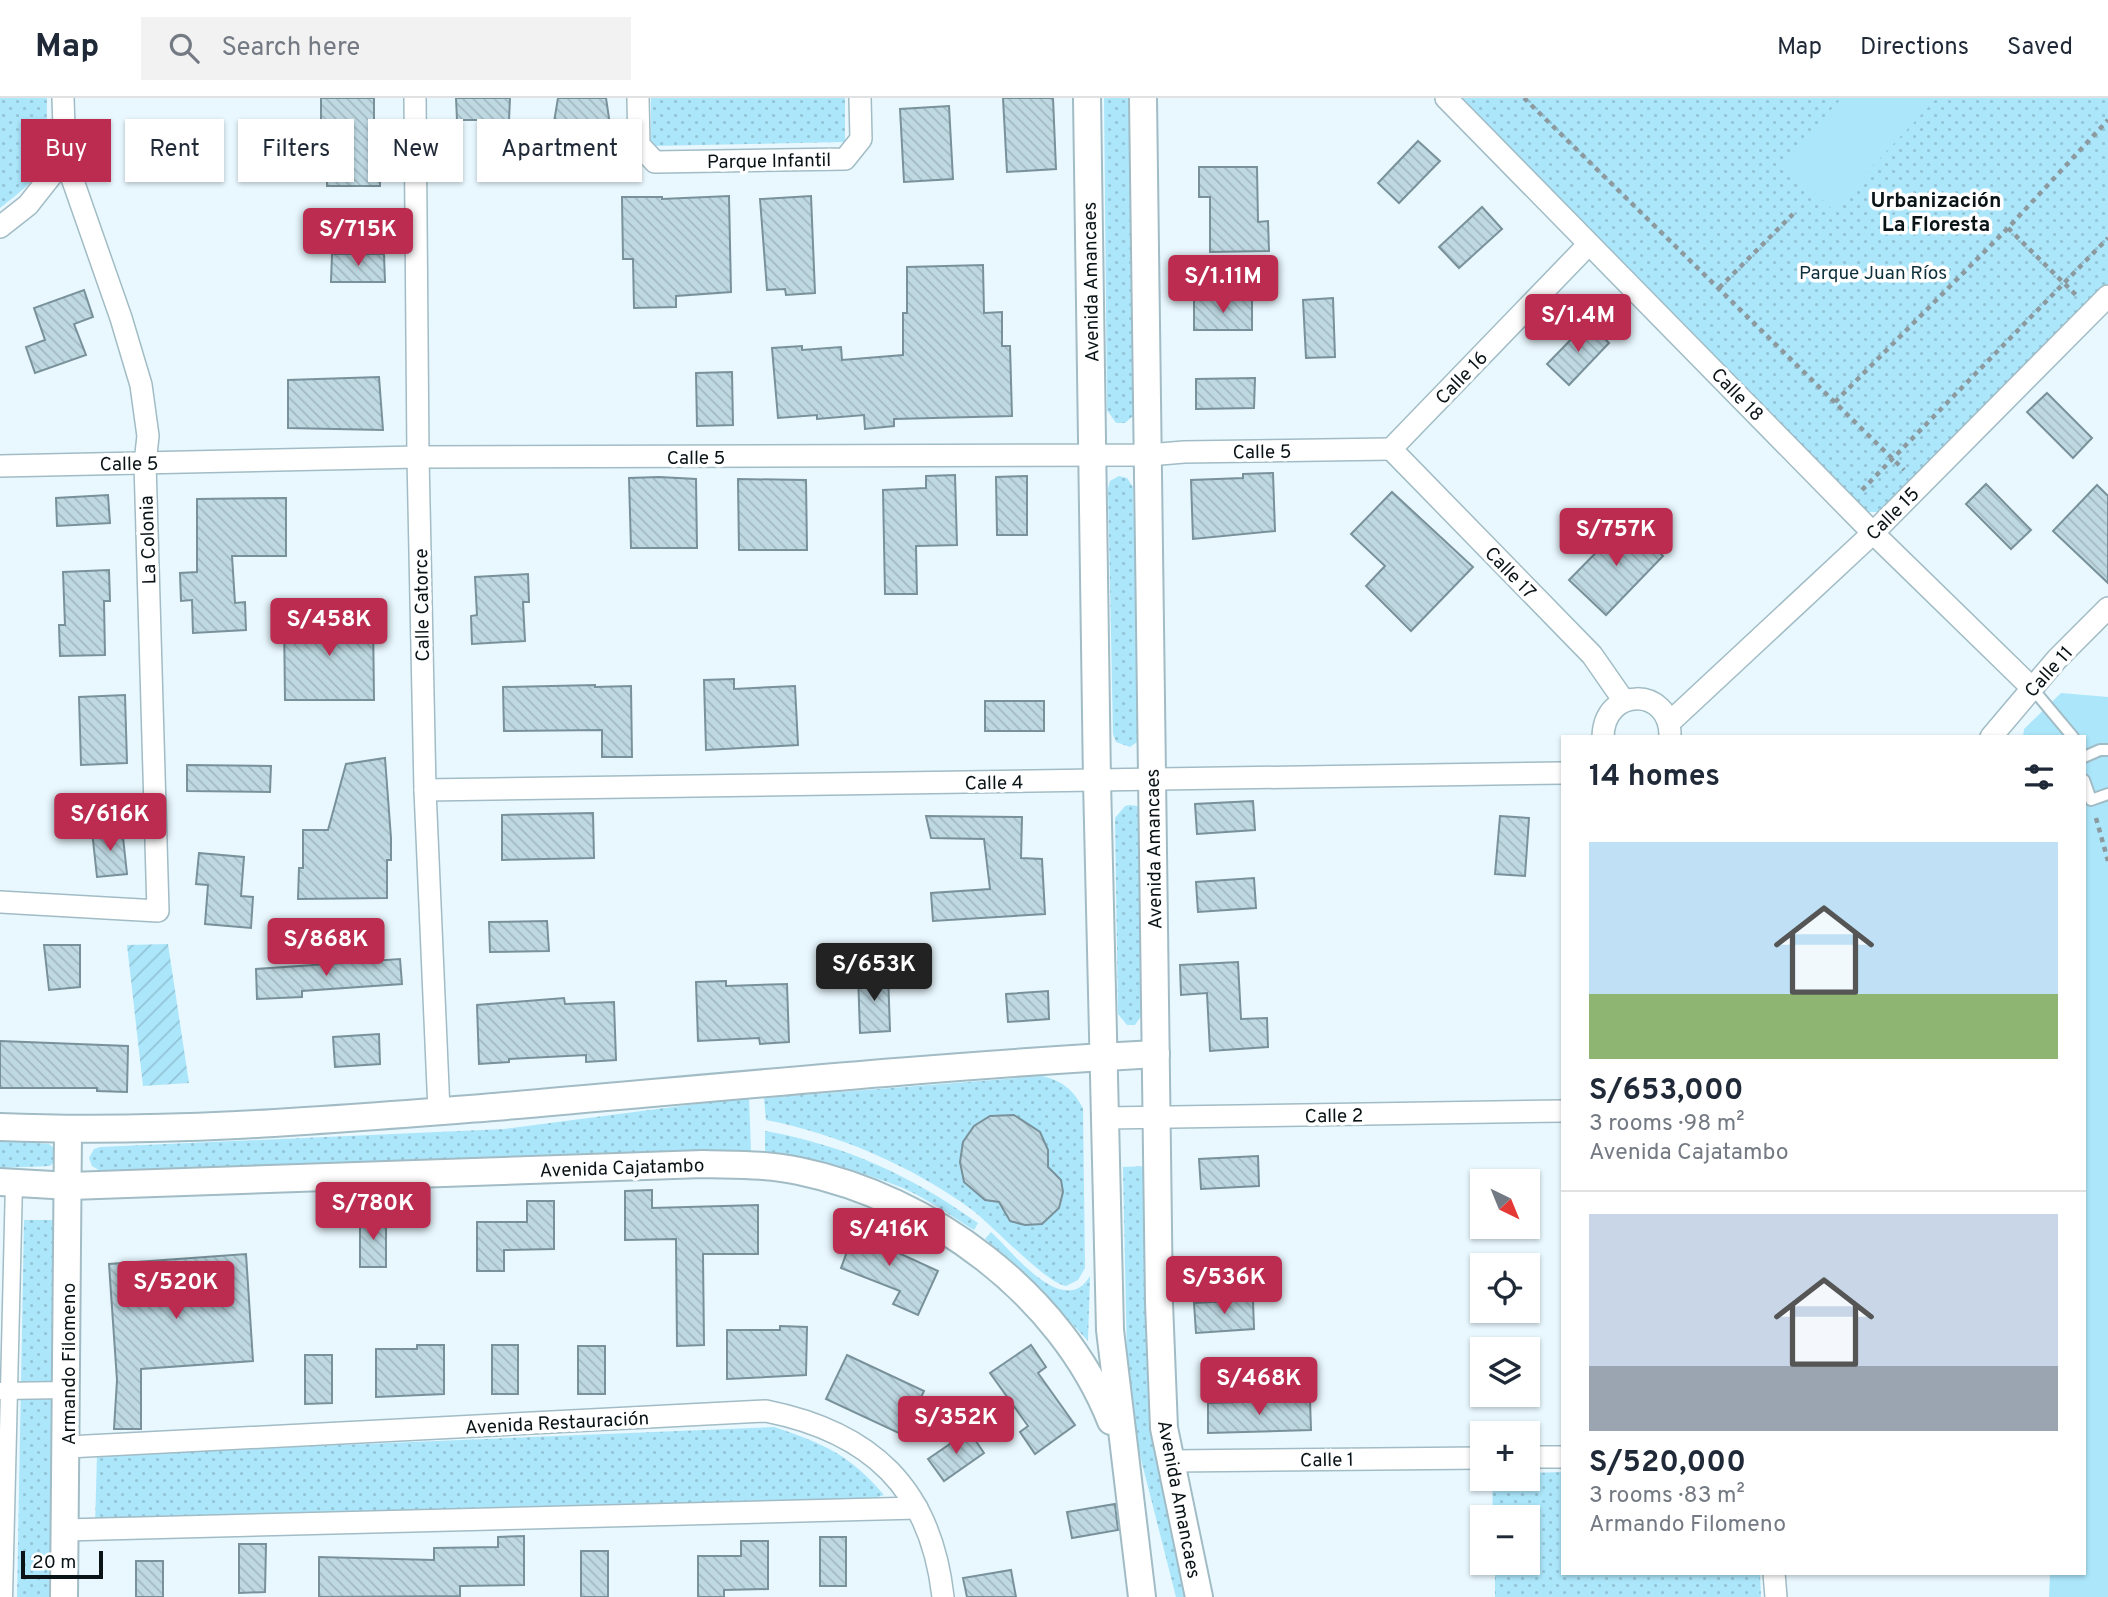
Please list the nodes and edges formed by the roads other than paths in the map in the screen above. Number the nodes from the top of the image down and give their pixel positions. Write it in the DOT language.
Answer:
graph roads {
  1 [pos="63,98"];
  2 [pos="415,98"];
  3 [pos="638,98"];
  4 [pos="860,98"];
  5 [pos="1087,98"];
  6 [pos="1143,98"];
  7 [pos="1446,98"];
  8 [pos="64,119"];
  9 [pos="46,182"];
  10 [pos="73,182"];
  11 [pos="0,227"];
  12 [pos="1588,245"];
  13 [pos="2108,296"];
  14 [pos="1391,449"];
  15 [pos="1092,455"];
  16 [pos="1148,455"];
  17 [pos="418,457"];
  18 [pos="145,463"];
  19 [pos="0,466"];
  20 [pos="1873,533"];
  21 [pos="2108,608"];
  22 [pos="2032,688"];
  23 [pos="1625,701"];
  24 [pos="1670,730"];
  25 [pos="1603,735"];
  26 [pos="1992,735"];
  27 [pos="2071,735"];
  28 [pos="2108,750"];
  29 [pos="2086,754"];
  30 [pos="1561,773"];
  31 [pos="1152,780"];
  32 [pos="1097,781"];
  33 [pos="2086,786"];
  34 [pos="425,790"];
  35 [pos="2108,794"];
  36 [pos="0,902"];
  37 [pos="1156,1054"];
  38 [pos="1102,1057"];
  39 [pos="439,1111"];
  40 [pos="1561,1111"];
  41 [pos="1106,1118"];
  42 [pos="1157,1118"];
  43 [pos="0,1127"];
  44 [pos="68,1130"];
  45 [pos="7,1182"];
  46 [pos="70,1186"];
  47 [pos="3,1391"];
  48 [pos="67,1391"];
  49 [pos="68,1447"];
  50 [pos="1122,1449"];
  51 [pos="1540,1457"];
  52 [pos="1561,1457"];
  53 [pos="1470,1458"];
  54 [pos="1171,1461"];
  55 [pos="917,1508"];
  56 [pos="65,1530"];
  57 [pos="1774,1575"];
  58 [pos="4,1597"];
  59 [pos="64,1597"];
  60 [pos="943,1597"];
  61 [pos="1143,1597"];
  62 [pos="1199,1597"];
  63 [pos="1776,1597"];
  1 -- 8 [label="street, La Colonia"];
  2 -- 17 [label="street, Calle Catorce"];
  3 -- 4 [label="street, Parque Infantil"];
  5 -- 15 [label="street, Avenida Amancaes"];
  6 -- 16 [label="street, Avenida Amancaes"];
  7 -- 12 [label="street, Calle 18"];
  9 -- 11 [label="street"];
  10 -- 18 [label="street, La Colonia"];
  12 -- 14 [label="street, Calle 16"];
  12 -- 20 [label="street, Calle 18"];
  13 -- 20 [label="street, Calle 15"];
  14 -- 16 [label="street, Calle 5"];
  14 -- 23 [label="street, Calle 17"];
  15 -- 16 [label="street, Calle 5"];
  15 -- 17 [label="street, Calle 5"];
  15 -- 32 [label="street, Avenida Amancaes"];
  16 -- 31 [label="street, Avenida Amancaes"];
  17 -- 18 [label="street, Calle 5"];
  17 -- 34 [label="street, Calle Catorce"];
  18 -- 19 [label="street, Calle 5"];
  18 -- 36 [label="street, La Colonia"];
  20 -- 22 [label="street, Calle 18"];
  20 -- 24 [label="street, Calle 15"];
  21 -- 22 [label="street, Calle 11"];
  22 -- 26 [label="street, Calle 11"];
  22 -- 27 [label="lane"];
  23 -- 24 [label="street"];
  23 -- 25 [label="street"];
  28 -- 29 [label="lane"];
  30 -- 31 [label="street, Calle 4"];
  31 -- 32 [label="street, Calle 4"];
  31 -- 37 [label="street, Avenida Amancaes"];
  32 -- 34 [label="street, Calle 4"];
  32 -- 38 [label="street, Avenida Amancaes"];
  33 -- 35 [label="lane"];
  34 -- 39 [label="street, Calle Catorce"];
  37 -- 38 [label="street"];
  37 -- 42 [label="street, Avenida Amancaes"];
  38 -- 39 [label="street"];
  38 -- 41 [label="street, Avenida Amancaes"];
  39 -- 44 [label="street"];
  40 -- 42 [label="street, Calle 2"];
  41 -- 42 [label="street, Calle 2"];
  41 -- 50 [label="street, Avenida Amancaes"];
  42 -- 54 [label="street, Avenida Amancaes"];
  43 -- 44 [label="street"];
  44 -- 46 [label="street, Armando Filomeno"];
  45 -- 46 [label="street, Avenida Cajatambo"];
  45 -- 47 [label="street"];
  46 -- 48 [label="street, Armando Filomeno"];
  46 -- 50 [label="street, Avenida Cajatambo"];
  47 -- 48 [label="street"];
  47 -- 58 [label="street"];
  48 -- 49 [label="street, Armando Filomeno"];
  49 -- 55 [label="street, Avenida Restauración"];
  49 -- 56 [label="street, Armando Filomeno"];
  50 -- 61 [label="street, Avenida Amancaes"];
  51 -- 52 [label="street"];
  53 -- 54 [label="street, Calle 1"];
  54 -- 62 [label="street, Avenida Amancaes"];
  55 -- 56 [label="street"];
  55 -- 60 [label="street, Avenida Restauración"];
  56 -- 59 [label="street, Armando Filomeno"];
  57 -- 63 [label="street"];
}
